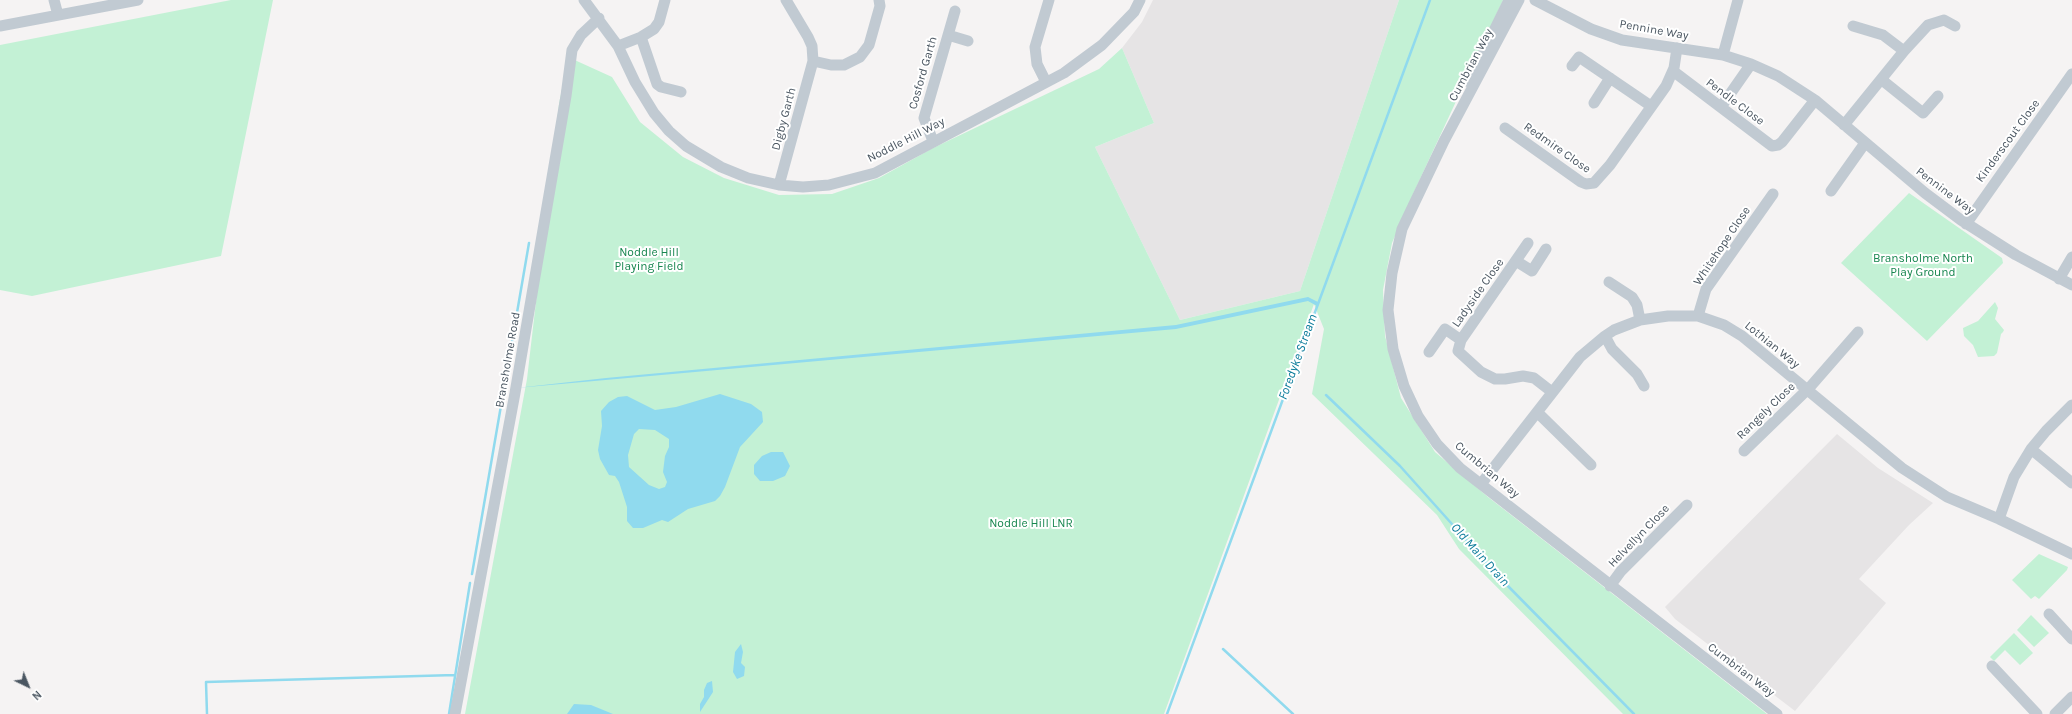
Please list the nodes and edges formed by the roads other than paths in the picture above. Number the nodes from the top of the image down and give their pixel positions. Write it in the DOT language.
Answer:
graph roads {
  1 [pos="54,0"];
  2 [pos="138,0"];
  3 [pos="584,0"];
  4 [pos="665,0"];
  5 [pos="786,0"];
  6 [pos="879,0"];
  7 [pos="1049,0"];
  8 [pos="1140,0"];
  9 [pos="1508,0"];
  10 [pos="1519,0"];
  11 [pos="1535,0"];
  12 [pos="1738,0"];
  13 [pos="955,11"];
  14 [pos="58,15"];
  15 [pos="599,18"];
  16 [pos="0,26"];
  17 [pos="1853,26"];
  18 [pos="1955,26"];
  19 [pos="948,34"];
  20 [pos="641,37"];
  21 [pos="968,41"];
  22 [pos="618,46"];
  23 [pos="1676,48"];
  24 [pos="1904,51"];
  25 [pos="1723,55"];
  26 [pos="813,61"];
  27 [pos="1751,64"];
  28 [pos="1572,66"];
  29 [pos="1673,72"];
  30 [pos="2072,74"];
  31 [pos="1610,78"];
  32 [pos="1882,80"];
  33 [pos="1046,82"];
  34 [pos="681,92"];
  35 [pos="1938,96"];
  36 [pos="1815,100"];
  37 [pos="1594,103"];
  38 [pos="1651,106"];
  39 [pos="1720,108"];
  40 [pos="1844,125"];
  41 [pos="1505,128"];
  42 [pos="933,141"];
  43 [pos="1444,141"];
  44 [pos="1865,143"];
  45 [pos="779,185"];
  46 [pos="1831,191"];
  47 [pos="1773,194"];
  48 [pos="1966,224"];
  49 [pos="1528,243"];
  50 [pos="1546,249"];
  51 [pos="2072,257"];
  52 [pos="1516,261"];
  53 [pos="2060,279"];
  54 [pos="1609,282"];
  55 [pos="2072,285"];
  56 [pos="1698,316"];
  57 [pos="1640,320"];
  58 [pos="1858,332"];
  59 [pos="1605,336"];
  60 [pos="1460,340"];
  61 [pos="1429,352"];
  62 [pos="1644,386"];
  63 [pos="1807,390"];
  64 [pos="1552,392"];
  65 [pos="2072,405"];
  66 [pos="1537,412"];
  67 [pos="2031,448"];
  68 [pos="1744,451"];
  69 [pos="1591,465"];
  70 [pos="2072,483"];
  71 [pos="1481,484"];
  72 [pos="1687,505"];
  73 [pos="1999,519"];
  74 [pos="2072,554"];
  75 [pos="1610,586"];
  76 [pos="2049,614"];
  77 [pos="2072,639"];
  78 [pos="1992,666"];
  79 [pos="2072,697"];
  80 [pos="455,714"];
  81 [pos="1777,714"];
  82 [pos="2037,714"];
  83 [pos="2055,714"];
  1 -- 14 [label="street"];
  2 -- 14 [label="street"];
  3 -- 15 [label="street, Noddle Hill Way"];
  4 -- 20 [label="street"];
  5 -- 26 [label="street, Digby Garth"];
  6 -- 26 [label="street"];
  7 -- 33 [label="street"];
  8 -- 33 [label="street, Noddle Hill Way"];
  9 -- 43 [label="street, Cumbrian Way"];
  10 -- 43 [label="street, Cumbrian Way"];
  11 -- 23 [label="street, Pennine Way"];
  12 -- 25 [label="street"];
  13 -- 19 [label="street, Cosford Garth"];
  14 -- 16 [label="street"];
  15 -- 22 [label="street, Noddle Hill Way"];
  15 -- 80 [label="street, Bransholme Road"];
  17 -- 24 [label="street"];
  18 -- 24 [label="street"];
  19 -- 21 [label="street, Cosford Garth"];
  19 -- 42 [label="street, Cosford Garth"];
  20 -- 22 [label="street"];
  20 -- 34 [label="street"];
  22 -- 45 [label="street, Noddle Hill Way"];
  23 -- 25 [label="street, Pennine Way"];
  23 -- 29 [label="street, Redmire Close"];
  24 -- 32 [label="street"];
  25 -- 27 [label="street, Pennine Way"];
  26 -- 45 [label="street, Digby Garth"];
  27 -- 36 [label="street, Pennine Way"];
  27 -- 39 [label="street"];
  28 -- 31 [label="street"];
  29 -- 38 [label="street, Redmire Close"];
  29 -- 39 [label="street, Pendle Close"];
  30 -- 48 [label="street, Kinderscout Close"];
  31 -- 37 [label="street"];
  31 -- 38 [label="street"];
  32 -- 35 [label="street"];
  32 -- 40 [label="street"];
  33 -- 42 [label="street, Noddle Hill Way"];
  36 -- 39 [label="street, Pendle Close"];
  36 -- 40 [label="street, Pennine Way"];
  38 -- 41 [label="street, Redmire Close"];
  40 -- 44 [label="street, Pennine Way"];
  42 -- 45 [label="street, Noddle Hill Way"];
  43 -- 71 [label="street, Cumbrian Way"];
  44 -- 46 [label="street"];
  44 -- 48 [label="street, Pennine Way"];
  47 -- 56 [label="street, Whitehope Close"];
  48 -- 53 [label="street, Pennine Way"];
  49 -- 52 [label="street, Ladyside Close"];
  50 -- 52 [label="street, Ladyside Close"];
  51 -- 53 [label="street"];
  52 -- 60 [label="street, Ladyside Close"];
  53 -- 55 [label="street, Pennine Way"];
  54 -- 57 [label="street"];
  56 -- 57 [label="street, Lothian Way"];
  56 -- 63 [label="street, Lothian Way"];
  57 -- 59 [label="street, Lothian Way"];
  58 -- 63 [label="street, Rangely Close"];
  59 -- 62 [label="street"];
  59 -- 64 [label="street, Lothian Way"];
  60 -- 61 [label="street, Ladyside Close"];
  60 -- 64 [label="street, Ladyside Close"];
  63 -- 68 [label="street, Rangely Close"];
  63 -- 73 [label="street, Lothian Way"];
  64 -- 66 [label="street, Lothian Way"];
  65 -- 67 [label="street"];
  66 -- 69 [label="street"];
  66 -- 71 [label="street, Lothian Way"];
  67 -- 70 [label="street"];
  67 -- 73 [label="street"];
  71 -- 75 [label="street, Cumbrian Way"];
  72 -- 75 [label="street, Helvellyn Close"];
  73 -- 74 [label="street, Lothian Way"];
  75 -- 81 [label="street, Cumbrian Way"];
  76 -- 77 [label="street"];
  78 -- 82 [label="street"];
  79 -- 83 [label="street"];
}
